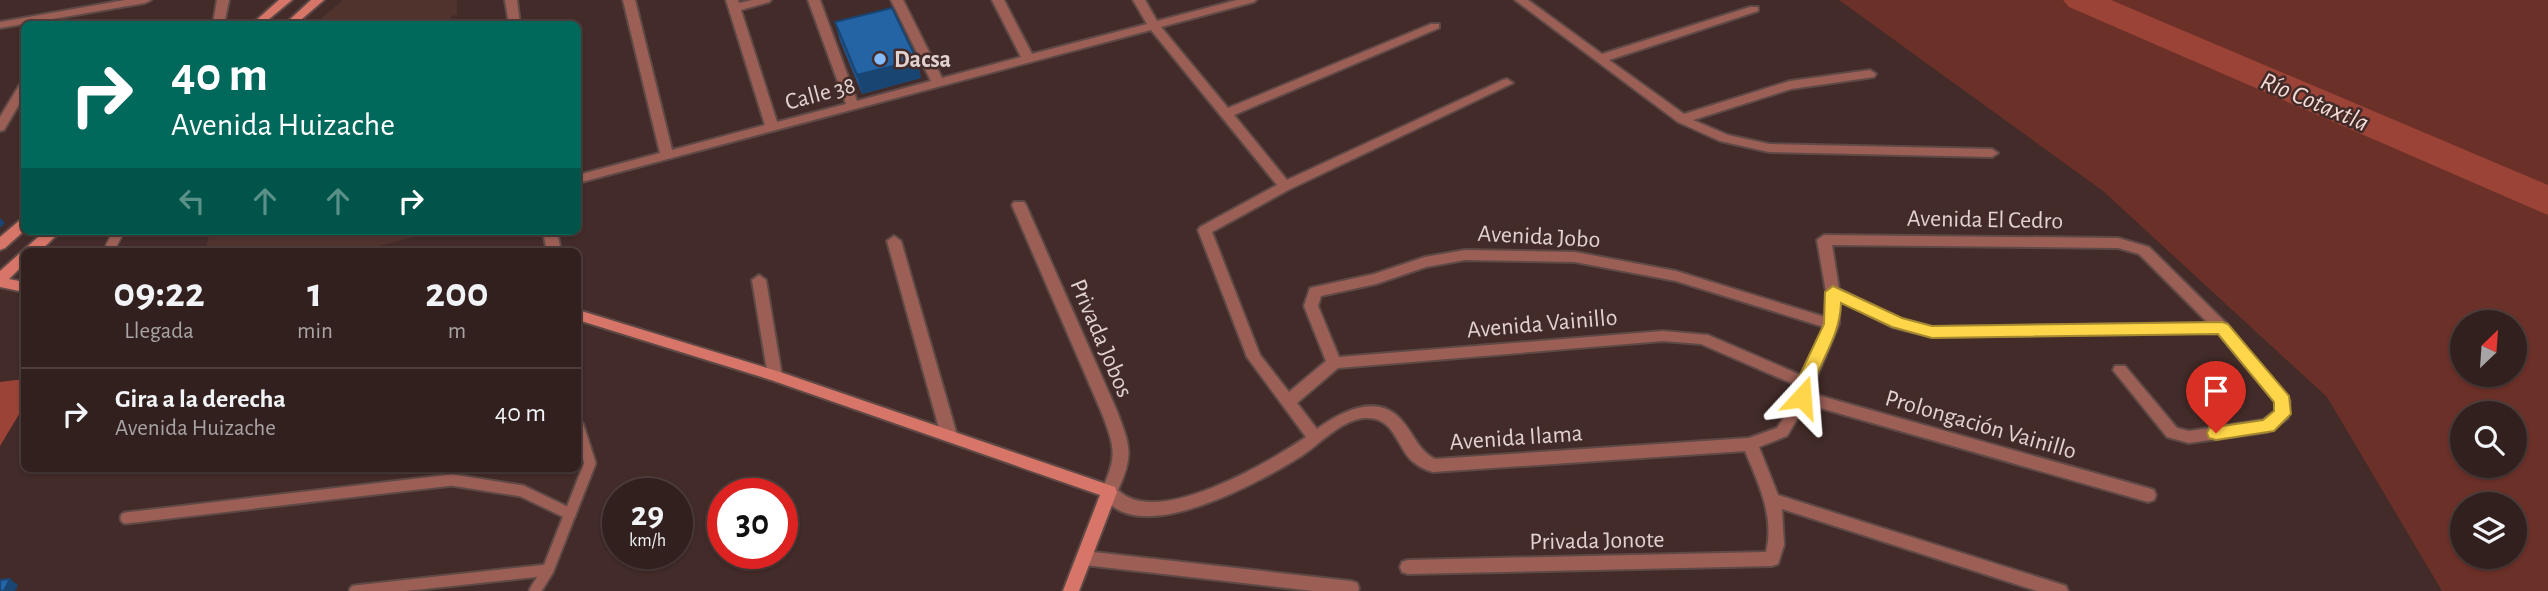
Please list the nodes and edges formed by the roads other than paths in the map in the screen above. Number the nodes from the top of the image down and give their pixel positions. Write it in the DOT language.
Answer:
graph roads {
  1 [pos="89,0"];
  2 [pos="145,0"];
  3 [pos="223,0"];
  4 [pos="286,0"];
  5 [pos="318,0"];
  6 [pos="512,0"];
  7 [pos="629,0"];
  8 [pos="765,0"];
  9 [pos="814,0"];
  10 [pos="897,0"];
  11 [pos="998,0"];
  12 [pos="1139,0"];
  13 [pos="1250,0"];
  14 [pos="1526,1"];
  15 [pos="733,4"];
  16 [pos="1754,9"];
  17 [pos="70,13"];
  18 [pos="21,21"];
  19 [pos="23,21"];
  20 [pos="65,21"];
  21 [pos="220,21"];
  22 [pos="261,21"];
  23 [pos="294,21"];
  24 [pos="516,21"];
  25 [pos="0,25"];
  26 [pos="1154,26"];
  27 [pos="1435,26"];
  28 [pos="1602,58"];
  29 [pos="1028,59"];
  30 [pos="1870,74"];
  31 [pos="938,83"];
  32 [pos="1507,83"];
  33 [pos="21,92"];
  34 [pos="853,106"];
  35 [pos="1225,114"];
  36 [pos="1682,119"];
  37 [pos="0,127"];
  38 [pos="772,127"];
  39 [pos="1992,153"];
  40 [pos="667,155"];
  41 [pos="581,177"];
  42 [pos="1285,186"];
  43 [pos="1019,205"];
  44 [pos="21,227"];
  45 [pos="49,235"];
  46 [pos="894,241"];
  47 [pos="0,245"];
  48 [pos="35,248"];
  49 [pos="21,260"];
  50 [pos="759,280"];
  51 [pos="0,281"];
  52 [pos="21,286"];
  53 [pos="1833,292"];
  54 [pos="581,316"];
  55 [pos="1832,324"];
  56 [pos="2222,328"];
  57 [pos="1334,363"];
  58 [pos="2120,370"];
  59 [pos="775,376"];
  60 [pos="1803,390"];
  61 [pos="1288,402"];
  62 [pos="581,435"];
  63 [pos="950,435"];
  64 [pos="1316,438"];
  65 [pos="1750,444"];
  66 [pos="1109,492"];
  67 [pos="2148,495"];
  68 [pos="1773,500"];
  69 [pos="570,514"];
  70 [pos="126,519"];
  71 [pos="1084,558"];
  72 [pos="1408,567"];
  73 [pos="548,570"];
  74 [pos="1352,588"];
  75 [pos="355,591"];
  76 [pos="535,591"];
  77 [pos="1071,591"];
  78 [pos="2060,591"];
  1 -- 17 [label="street"];
  2 -- 17 [label="street"];
  3 -- 21 [label="street"];
  4 -- 22 [label="street"];
  5 -- 23 [label="street"];
  6 -- 24 [label="street"];
  7 -- 40 [label="street"];
  8 -- 15 [label="street"];
  9 -- 34 [label="street"];
  10 -- 31 [label="street"];
  11 -- 29 [label="street"];
  12 -- 26 [label="street"];
  13 -- 26 [label="street, Calle 38"];
  14 -- 28 [label="street"];
  15 -- 38 [label="street"];
  16 -- 28 [label="street"];
  17 -- 19 [label="street"];
  17 -- 20 [label="street"];
  18 -- 25 [label="street"];
  26 -- 29 [label="street, Calle 38"];
  26 -- 35 [label="street"];
  27 -- 35 [label="street"];
  28 -- 36 [label="street"];
  29 -- 31 [label="street, Calle 38"];
  30 -- 36 [label="street"];
  31 -- 34 [label="street, Calle 38"];
  32 -- 42 [label="street"];
  33 -- 37 [label="street"];
  34 -- 38 [label="street, Calle 38"];
  35 -- 42 [label="street"];
  36 -- 39 [label="street"];
  38 -- 40 [label="street, Calle 38"];
  40 -- 41 [label="street, Calle 38"];
  42 -- 61 [label="street"];
  43 -- 66 [label="street, Privada Jobos"];
  44 -- 47 [label="street"];
  45 -- 48 [label="street"];
  46 -- 63 [label="street"];
  49 -- 51 [label="street"];
  50 -- 59 [label="street"];
  51 -- 52 [label="street"];
  53 -- 55 [label="street"];
  53 -- 56 [label="street"];
  53 -- 56 [label="street, Avenida El Cedro"];
  54 -- 59 [label="street"];
  55 -- 57 [label="street, Avenida Jobo"];
  55 -- 60 [label="street, Avenida Ilama"];
  56 -- 58 [label="street"];
  57 -- 60 [label="street, Avenida Vainillo"];
  57 -- 61 [label="street"];
  59 -- 63 [label="street"];
  60 -- 65 [label="street, Avenida Ilama"];
  60 -- 67 [label="street, Prolongación Vainillo"];
  61 -- 64 [label="street"];
  62 -- 69 [label="lane"];
  63 -- 66 [label="street"];
  64 -- 65 [label="street, Avenida Ilama"];
  64 -- 66 [label="street, Avenida Ilama"];
  65 -- 68 [label="street"];
  66 -- 71 [label="street"];
  68 -- 72 [label="street, Privada Jonote"];
  68 -- 78 [label="street"];
  69 -- 70 [label="lane"];
  69 -- 73 [label="lane"];
  71 -- 74 [label="street"];
  71 -- 77 [label="street"];
  73 -- 75 [label="lane"];
  73 -- 76 [label="lane"];
}
